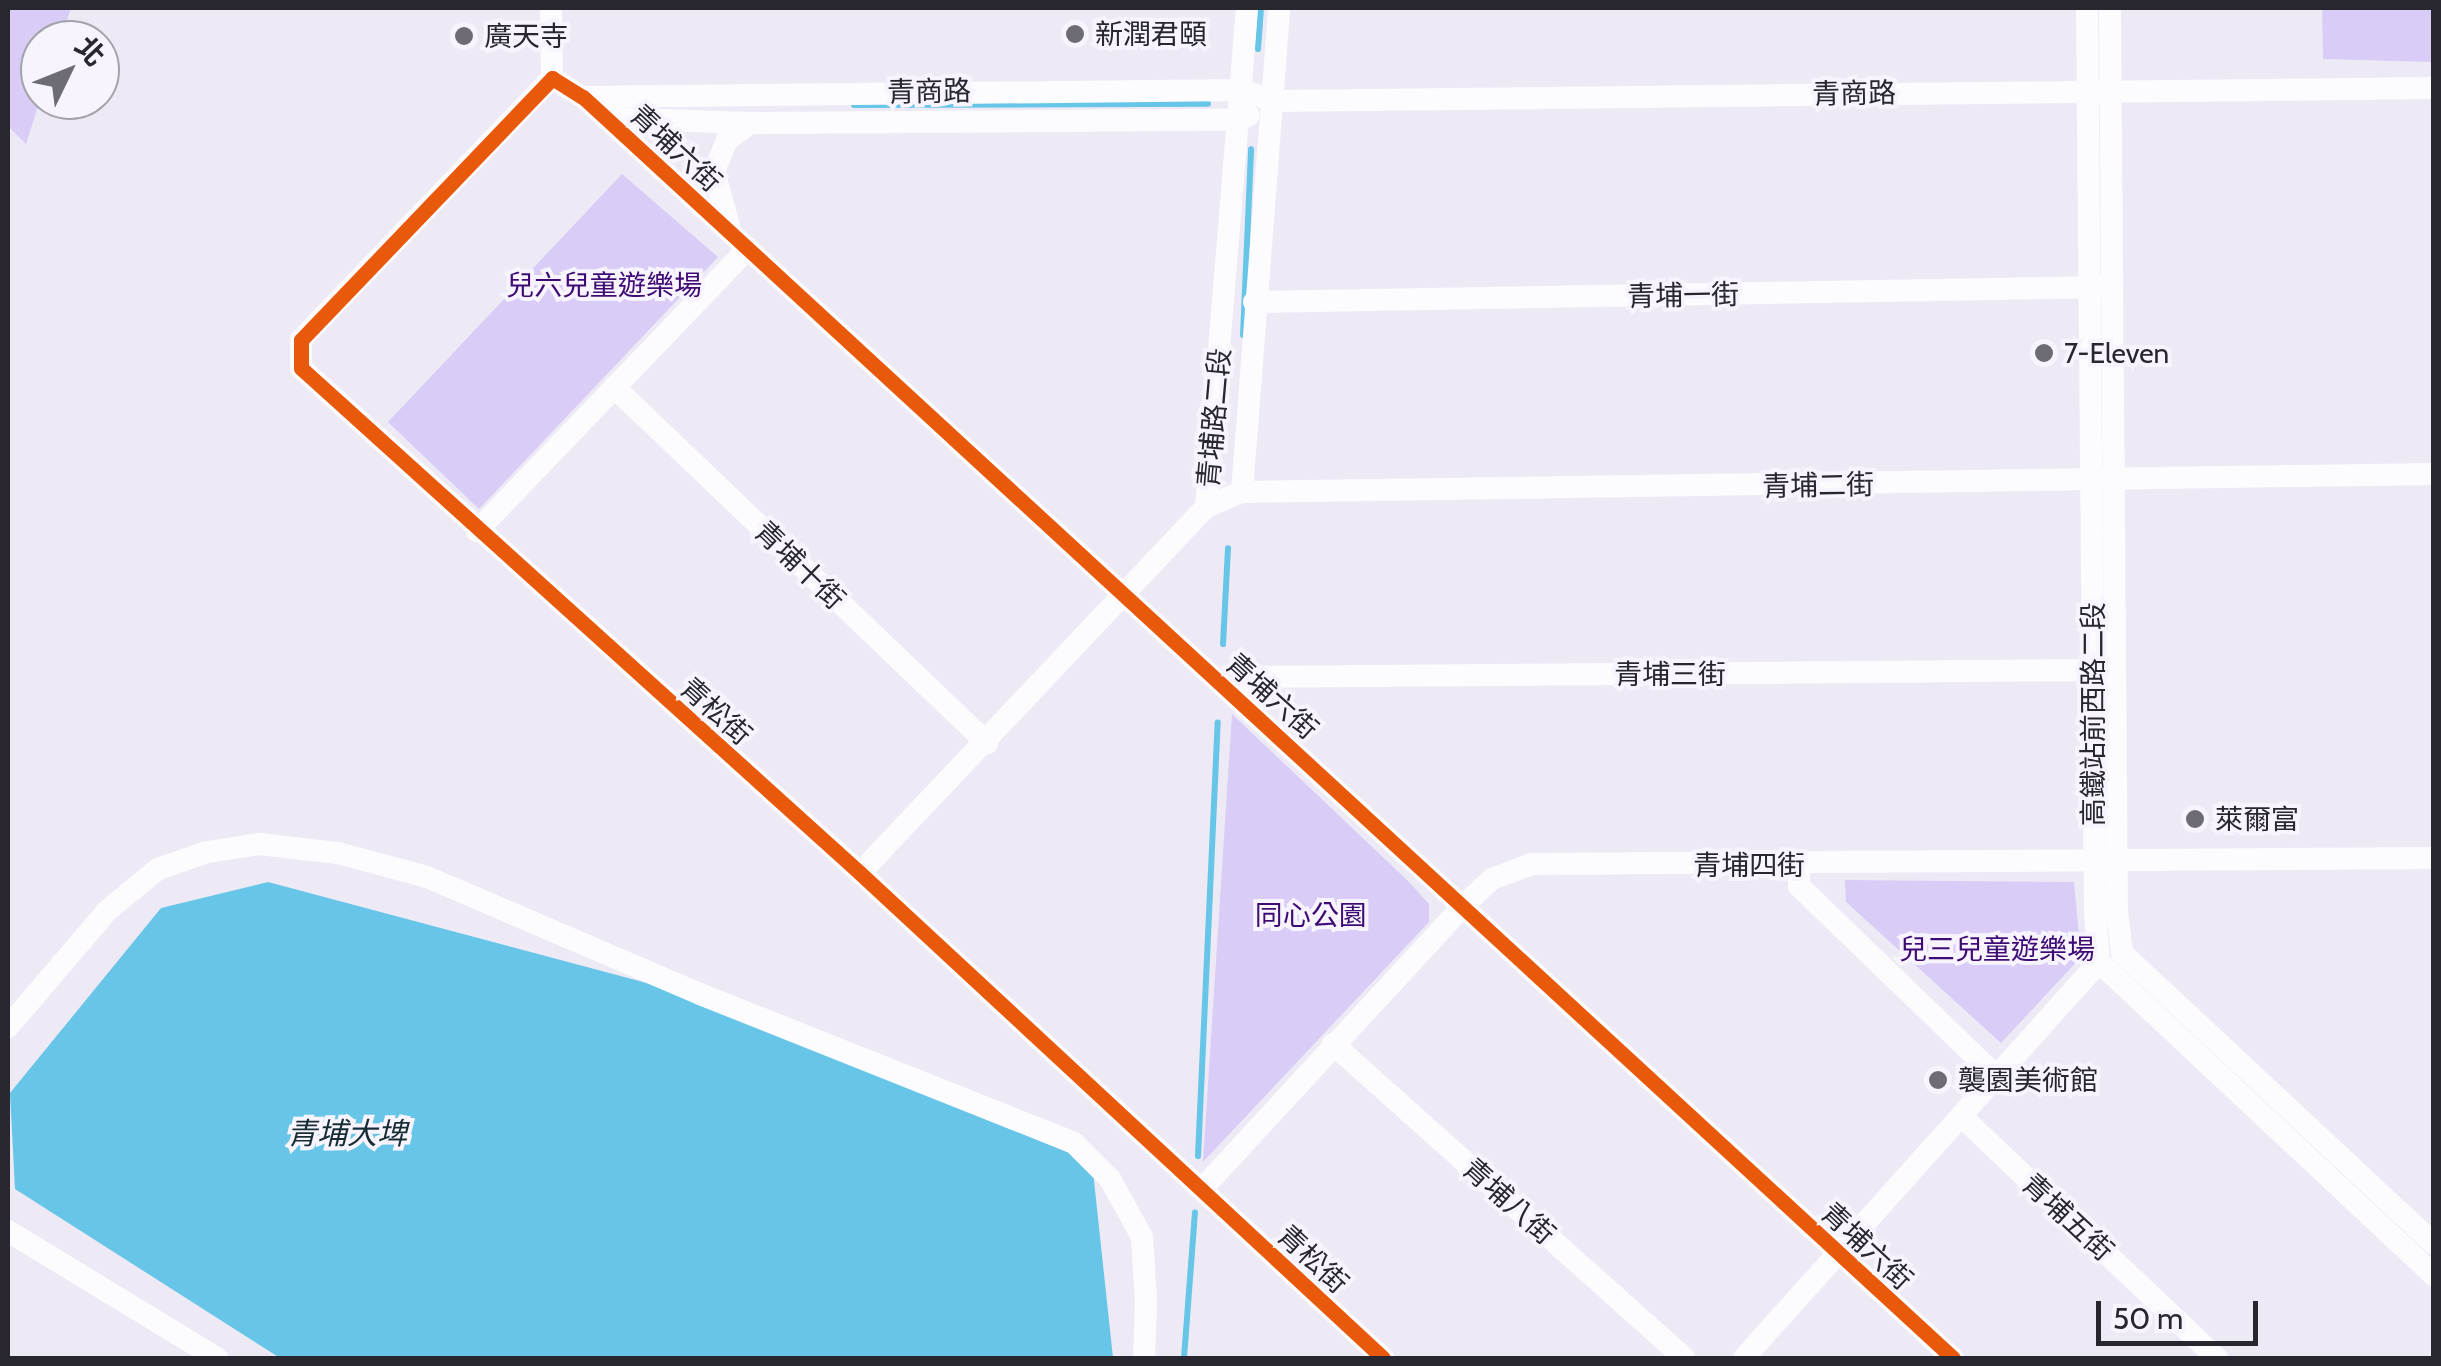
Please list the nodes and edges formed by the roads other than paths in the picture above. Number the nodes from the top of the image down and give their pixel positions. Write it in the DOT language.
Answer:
graph roads {
  1 [pos="551,8"];
  2 [pos="1248,8"];
  3 [pos="1280,8"];
  4 [pos="2087,8"];
  5 [pos="2110,8"];
  6 [pos="552,78"];
  7 [pos="2434,88"];
  8 [pos="1242,90"];
  9 [pos="2100,90"];
  10 [pos="583,97"];
  11 [pos="1274,101"];
  12 [pos="606,118"];
  13 [pos="1240,120"];
  14 [pos="750,123"];
  15 [pos="741,243"];
  16 [pos="2101,287"];
  17 [pos="1254,302"];
  18 [pos="614,387"];
  19 [pos="2434,474"];
  20 [pos="2102,480"];
  21 [pos="1242,492"];
  22 [pos="1206,507"];
  23 [pos="477,532"];
  24 [pos="1122,596"];
  25 [pos="2104,670"];
  26 [pos="1234,695"];
  27 [pos="986,743"];
  28 [pos="2434,858"];
  29 [pos="2106,862"];
  30 [pos="1799,866"];
  31 [pos="860,873"];
  32 [pos="1463,906"];
  33 [pos="2099,962"];
  34 [pos="8,1027"];
  35 [pos="1333,1044"];
  36 [pos="1997,1077"];
  37 [pos="1962,1117"];
  38 [pos="1202,1189"];
  39 [pos="8,1231"];
  40 [pos="2434,1244"];
  41 [pos="1837,1253"];
  42 [pos="2434,1276"];
  43 [pos="217,1358"];
  44 [pos="1144,1358"];
  45 [pos="1383,1358"];
  46 [pos="1684,1358"];
  47 [pos="1744,1358"];
  48 [pos="1953,1358"];
  49 [pos="2217,1358"];
  1 -- 6 [label="street"];
  2 -- 8 [label="street, 青埔路二段"];
  3 -- 11 [label="street, 青埔路二段"];
  4 -- 9 [label="street, 高鐵站前西路二段"];
  5 -- 9 [label="street, 高鐵站前西路二段"];
  6 -- 10 [label="street, 青埔六街"];
  6 -- 23 [label="street, 青松街"];
  7 -- 9 [label="street, 青商路"];
  8 -- 10 [label="street, 青商路"];
  8 -- 11 [label="street, 青商路"];
  8 -- 13 [label="street, 青埔路二段"];
  9 -- 11 [label="street, 青商路"];
  9 -- 16 [label="street, 高鐵站前西路二段"];
  10 -- 12 [label="street, 青埔六街"];
  11 -- 13 [label="street, 青商路"];
  11 -- 17 [label="street, 青埔路二段"];
  12 -- 14 [label="street, 青商路"];
  12 -- 15 [label="street, 青埔六街"];
  13 -- 14 [label="street, 青商路"];
  13 -- 22 [label="street, 青埔路二段"];
  14 -- 15 [label="street"];
  15 -- 18 [label="street"];
  15 -- 24 [label="street, 青埔六街"];
  16 -- 17 [label="street, 青埔一街"];
  16 -- 20 [label="street, 高鐵站前西路二段"];
  17 -- 21 [label="street, 青埔路二段"];
  18 -- 23 [label="street"];
  18 -- 27 [label="street, 青埔十街"];
  19 -- 20 [label="street, 青埔二街"];
  20 -- 21 [label="street, 青埔二街"];
  20 -- 25 [label="street, 高鐵站前西路二段"];
  21 -- 22 [label="street, 青埔二街"];
  22 -- 24 [label="street, 青埔路二段"];
  23 -- 31 [label="street, 青松街"];
  24 -- 26 [label="street, 青埔六街"];
  24 -- 27 [label="street, 青埔路二段"];
  25 -- 26 [label="street, 青埔三街"];
  25 -- 29 [label="street, 高鐵站前西路二段"];
  26 -- 32 [label="street, 青埔六街"];
  27 -- 31 [label="street, 青埔路二段"];
  28 -- 29 [label="street, 青埔四街"];
  29 -- 30 [label="street, 青埔四街"];
  29 -- 33 [label="street, 高鐵站前西路二段"];
  29 -- 40 [label="street, 高鐵站前西路二段"];
  30 -- 32 [label="street, 青埔四街"];
  30 -- 36 [label="street"];
  31 -- 38 [label="street, 青松街"];
  32 -- 35 [label="street, 青埔四街"];
  32 -- 41 [label="street, 青埔六街"];
  33 -- 36 [label="street"];
  33 -- 42 [label="street"];
  34 -- 44 [label="street"];
  35 -- 38 [label="street, 青埔四街"];
  35 -- 46 [label="street, 青埔八街"];
  36 -- 37 [label="street"];
  37 -- 41 [label="street"];
  37 -- 49 [label="street, 青埔五街"];
  38 -- 45 [label="street, 青松街"];
  39 -- 43 [label="street"];
  41 -- 47 [label="street"];
  41 -- 48 [label="street, 青埔六街"];
}
